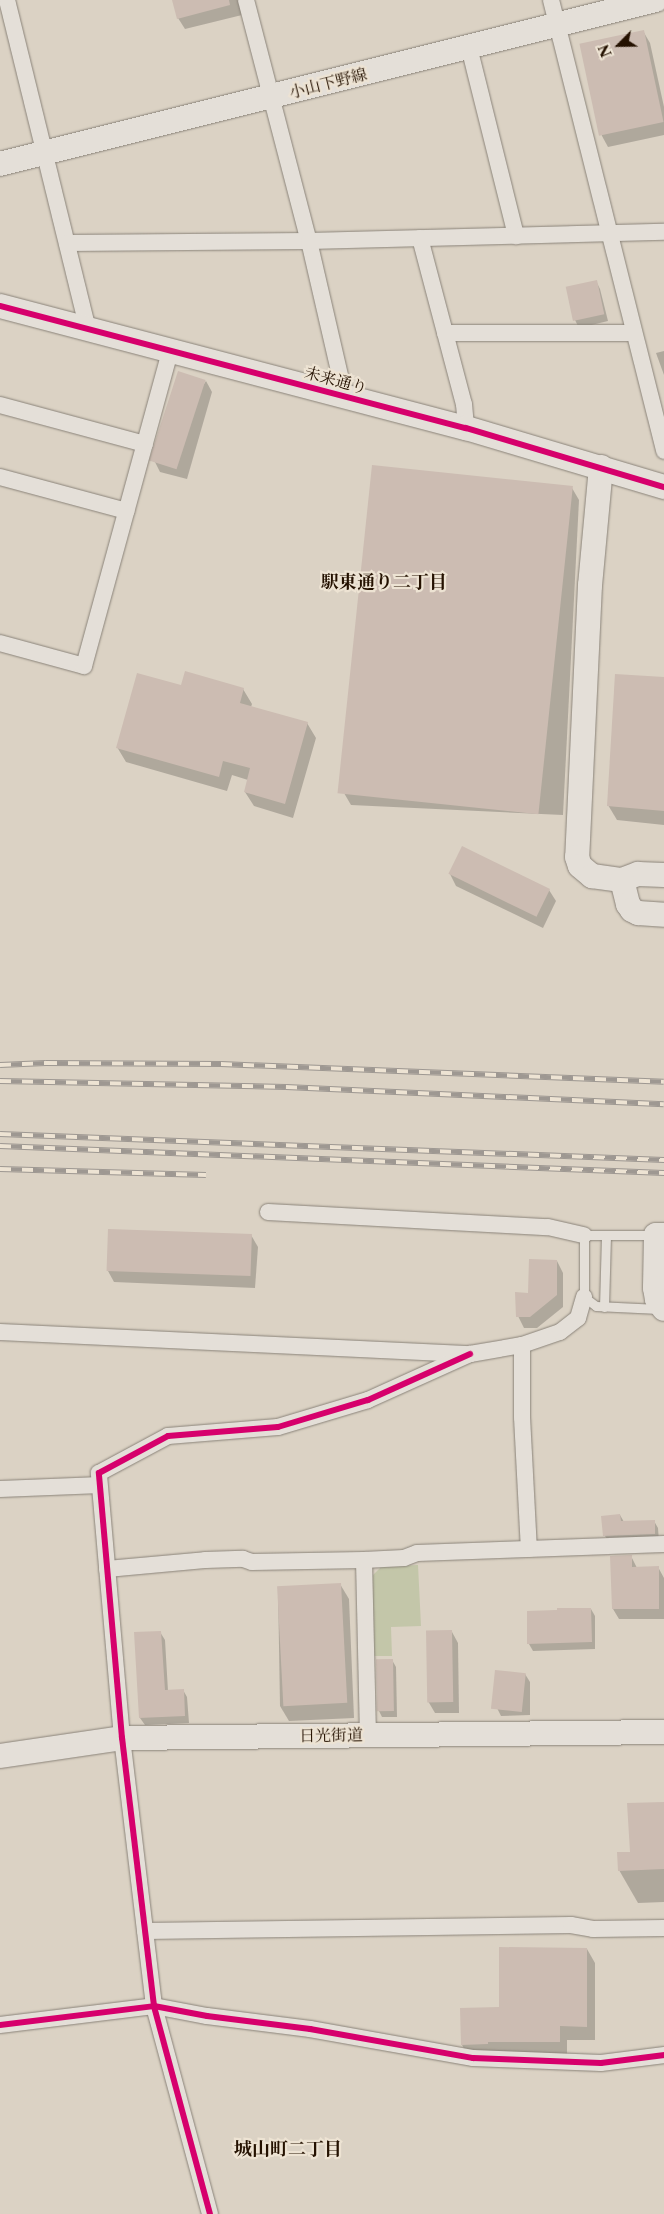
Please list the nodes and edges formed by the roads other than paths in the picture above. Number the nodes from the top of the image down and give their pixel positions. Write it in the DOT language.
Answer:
graph roads {
  1 [pos="7,0"];
  2 [pos="246,0"];
  3 [pos="551,0"];
  4 [pos="656,0"];
  5 [pos="557,25"];
  6 [pos="469,47"];
  7 [pos="270,97"];
  8 [pos="44,153"];
  9 [pos="0,164"];
  10 [pos="664,232"];
  11 [pos="611,234"];
  12 [pos="516,236"];
  13 [pos="420,238"];
  14 [pos="309,241"];
  15 [pos="67,243"];
  16 [pos="0,306"];
  17 [pos="88,329"];
  18 [pos="445,333"];
  19 [pos="634,333"];
  20 [pos="170,351"];
  21 [pos="345,397"];
  22 [pos="0,405"];
  23 [pos="466,428"];
  24 [pos="145,444"];
  25 [pos="664,451"];
  26 [pos="601,467"];
  27 [pos="0,477"];
  28 [pos="664,487"];
  29 [pos="127,511"];
  30 [pos="0,643"];
  31 [pos="664,875"];
  32 [pos="622,880"];
  33 [pos="664,915"];
  34 [pos="268,1212"];
  35 [pos="584,1235"];
  36 [pos="606,1235"];
  37 [pos="660,1235"];
  38 [pos="584,1297"];
  39 [pos="604,1308"];
  40 [pos="664,1310"];
  41 [pos="0,1332"];
  42 [pos="522,1345"];
  43 [pos="470,1354"];
  44 [pos="98,1485"];
  45 [pos="0,1489"];
  46 [pos="664,1544"];
  47 [pos="529,1549"];
  48 [pos="364,1560"];
  49 [pos="106,1569"];
  50 [pos="664,1732"];
  51 [pos="368,1735"];
  52 [pos="122,1738"];
  53 [pos="0,1756"];
  54 [pos="664,1928"];
  55 [pos="145,1931"];
  56 [pos="154,2006"];
  57 [pos="0,2026"];
  58 [pos="664,2055"];
  59 [pos="210,2214"];
  1 -- 8 [label="street"];
  2 -- 7 [label="street"];
  3 -- 5 [label="street"];
  4 -- 5 [label="main road, 小山下野線"];
  5 -- 6 [label="main road, 小山下野線"];
  5 -- 11 [label="street"];
  6 -- 7 [label="main road, 小山下野線"];
  6 -- 12 [label="street"];
  7 -- 8 [label="main road, 小山下野線"];
  7 -- 14 [label="street"];
  8 -- 9 [label="main road, 小山下野線"];
  8 -- 15 [label="street"];
  10 -- 11 [label="street"];
  11 -- 12 [label="street"];
  11 -- 19 [label="street"];
  12 -- 13 [label="street"];
  13 -- 14 [label="street"];
  13 -- 18 [label="street"];
  14 -- 15 [label="street"];
  14 -- 21 [label="street"];
  15 -- 17 [label="street"];
  16 -- 17 [label="main road, 未来通り"];
  17 -- 20 [label="main road, 未来通り"];
  18 -- 19 [label="street"];
  18 -- 23 [label="street"];
  19 -- 25 [label="street"];
  20 -- 21 [label="main road, 未来通り"];
  20 -- 24 [label="street"];
  21 -- 23 [label="main road, 未来通り"];
  22 -- 24 [label="street"];
  23 -- 26 [label="main road, 未来通り"];
  24 -- 29 [label="street"];
  26 -- 28 [label="main road, 未来通り"];
  26 -- 32 [label="main road"];
  27 -- 29 [label="street"];
  29 -- 30 [label="street"];
  31 -- 32 [label="main road"];
  32 -- 33 [label="main road"];
  34 -- 35 [label="street"];
  35 -- 36 [label="lane"];
  35 -- 38 [label="lane"];
  36 -- 37 [label="lane"];
  36 -- 39 [label="lane"];
  37 -- 40 [label="main road"];
  38 -- 39 [label="lane"];
  38 -- 42 [label="street"];
  39 -- 40 [label="lane"];
  41 -- 43 [label="street"];
  42 -- 43 [label="street"];
  42 -- 47 [label="street"];
  43 -- 44 [label="street"];
  44 -- 45 [label="street"];
  44 -- 49 [label="street"];
  46 -- 47 [label="street"];
  47 -- 48 [label="street"];
  48 -- 49 [label="street"];
  48 -- 51 [label="street"];
  49 -- 52 [label="street"];
  50 -- 51 [label="main road, 日光街道"];
  51 -- 52 [label="main road, 日光街道"];
  52 -- 53 [label="main road, 日光街道"];
  52 -- 55 [label="street"];
  54 -- 55 [label="street"];
  55 -- 56 [label="street"];
  56 -- 57 [label="street"];
  56 -- 58 [label="street"];
  56 -- 59 [label="street"];
}
